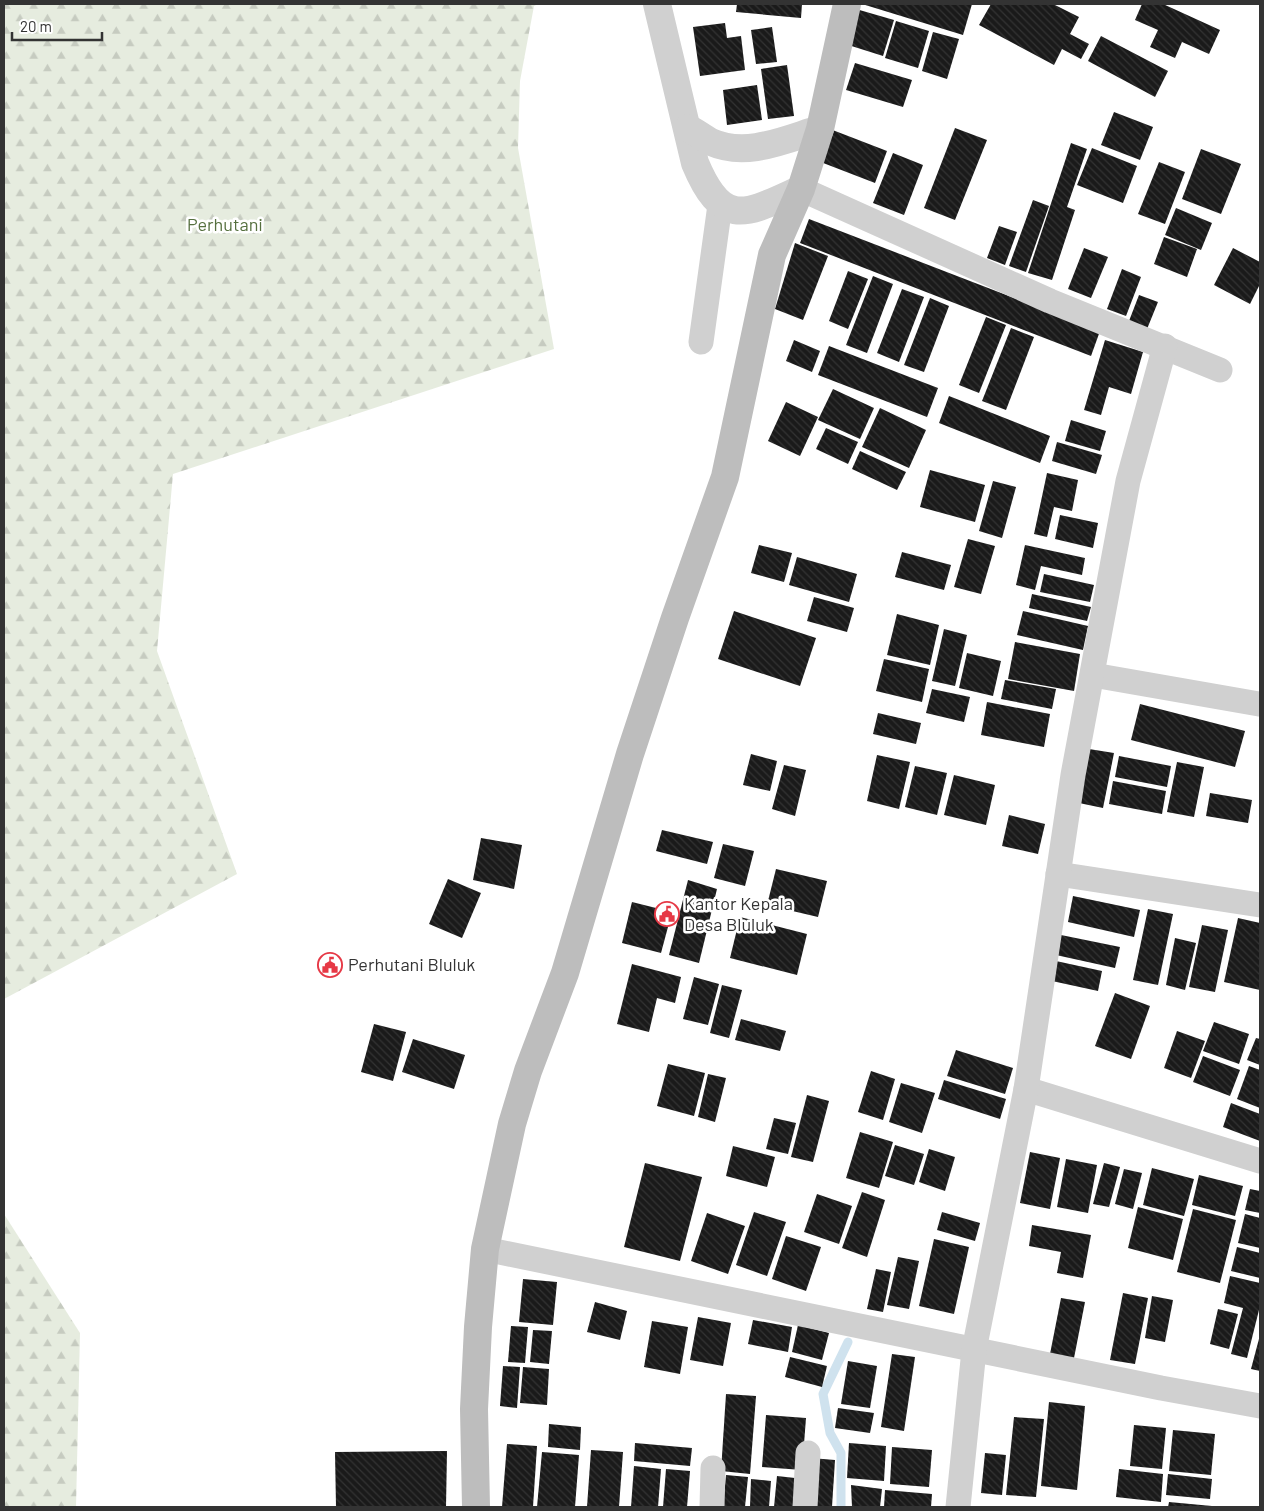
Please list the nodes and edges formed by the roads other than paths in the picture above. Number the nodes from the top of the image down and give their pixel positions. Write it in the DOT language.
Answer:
graph roads {
  1 [pos="657,4"];
  2 [pos="847,4"];
  3 [pos="688,128"];
  4 [pos="820,129"];
  5 [pos="801,189"];
  6 [pos="720,205"];
  7 [pos="701,342"];
  8 [pos="1165,346"];
  9 [pos="1220,370"];
  10 [pos="1093,675"];
  11 [pos="1259,704"];
  12 [pos="1058,874"];
  13 [pos="1260,905"];
  14 [pos="1026,1089"];
  15 [pos="1260,1161"];
  16 [pos="485,1249"];
  17 [pos="974,1350"];
  18 [pos="1260,1406"];
  19 [pos="808,1453"];
  20 [pos="713,1468"];
  21 [pos="476,1507"];
  22 [pos="712,1507"];
  23 [pos="805,1507"];
  24 [pos="958,1507"];
  1 -- 3 [label="street"];
  2 -- 4 [label="main road"];
  3 -- 4 [label="street"];
  3 -- 6 [label="street"];
  4 -- 5 [label="main road"];
  5 -- 6 [label="street"];
  5 -- 8 [label="street"];
  5 -- 16 [label="main road"];
  6 -- 7 [label="street"];
  8 -- 9 [label="street"];
  8 -- 10 [label="street"];
  10 -- 11 [label="street"];
  10 -- 12 [label="street"];
  12 -- 13 [label="street"];
  12 -- 14 [label="street"];
  14 -- 15 [label="street"];
  14 -- 17 [label="street"];
  16 -- 17 [label="street"];
  16 -- 21 [label="main road"];
  17 -- 18 [label="street"];
  17 -- 24 [label="street"];
  19 -- 23 [label="street"];
  20 -- 22 [label="street"];
}
